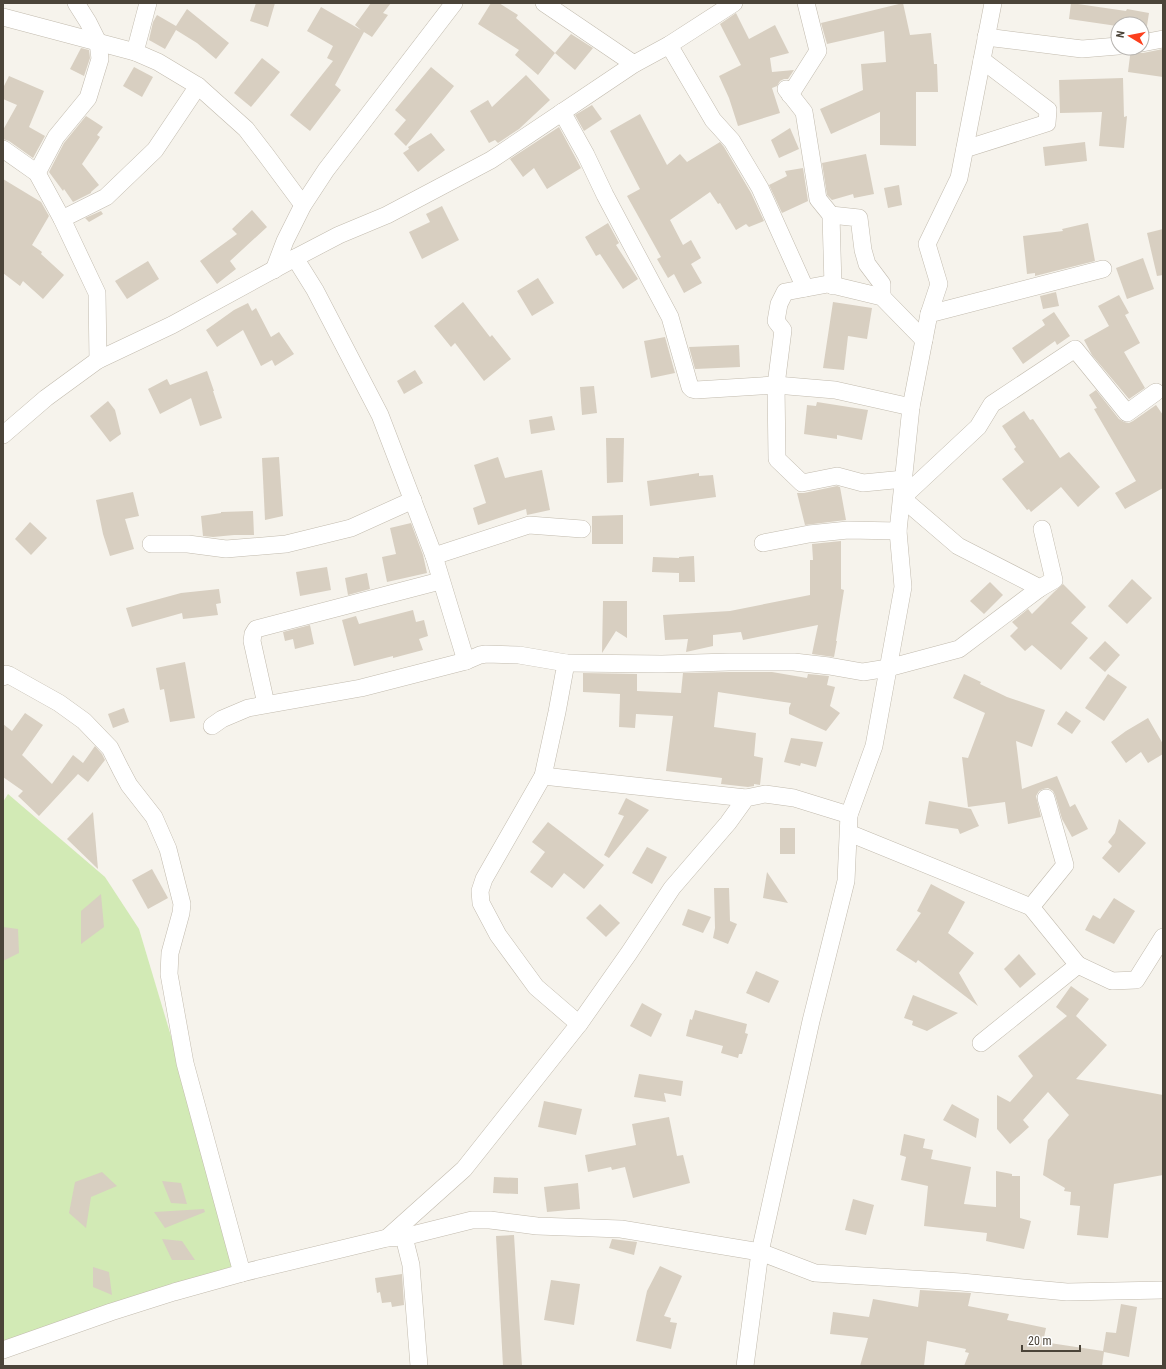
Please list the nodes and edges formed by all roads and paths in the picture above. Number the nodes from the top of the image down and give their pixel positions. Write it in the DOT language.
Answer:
graph roads {
  1 [pos="76,3"];
  2 [pos="148,3"];
  3 [pos="454,3"];
  4 [pos="544,3"];
  5 [pos="734,3"];
  6 [pos="806,3"];
  7 [pos="992,3"];
  8 [pos="3,17"];
  9 [pos="986,37"];
  10 [pos="1163,39"];
  11 [pos="1150,41"];
  12 [pos="98,42"];
  13 [pos="669,45"];
  14 [pos="1110,47"];
  15 [pos="135,52"];
  16 [pos="982,60"];
  17 [pos="634,64"];
  18 [pos="198,86"];
  19 [pos="562,112"];
  20 [pos="965,149"];
  21 [pos="3,150"];
  22 [pos="37,173"];
  23 [pos="303,205"];
  24 [pos="831,214"];
  25 [pos="62,219"];
  26 [pos="295,258"];
  27 [pos="1103,269"];
  28 [pos="274,270"];
  29 [pos="833,286"];
  30 [pos="805,288"];
  31 [pos="882,297"];
  32 [pos="930,314"];
  33 [pos="924,340"];
  34 [pos="98,360"];
  35 [pos="776,385"];
  36 [pos="1156,392"];
  37 [pos="911,407"];
  38 [pos="3,435"];
  39 [pos="904,479"];
  40 [pos="902,498"];
  41 [pos="413,500"];
  42 [pos="582,529"];
  43 [pos="1042,529"];
  44 [pos="898,531"];
  45 [pos="763,543"];
  46 [pos="151,544"];
  47 [pos="434,556"];
  48 [pos="440,581"];
  49 [pos="1040,588"];
  50 [pos="466,661"];
  51 [pos="566,663"];
  52 [pos="888,668"];
  53 [pos="3,677"];
  54 [pos="266,704"];
  55 [pos="212,726"];
  56 [pos="543,776"];
  57 [pos="746,798"];
  58 [pos="1046,798"];
  59 [pos="849,815"];
  60 [pos="849,833"];
  61 [pos="1030,907"];
  62 [pos="1163,937"];
  63 [pos="1078,965"];
  64 [pos="578,1024"];
  65 [pos="981,1043"];
  66 [pos="396,1237"];
  67 [pos="760,1252"];
  68 [pos="242,1273"];
  69 [pos="1163,1290"];
  70 [pos="3,1350"];
  71 [pos="419,1366"];
  72 [pos="745,1366"];
  1 -- 12 [label="street"];
  2 -- 15 [label="street"];
  3 -- 23 [label="street"];
  4 -- 17 [label="street"];
  5 -- 13 [label="street"];
  6 -- 24 [label="street"];
  7 -- 9 [label="street"];
  8 -- 12 [label="street"];
  9 -- 14 [label="street"];
  9 -- 16 [label="street"];
  10 -- 11 [label="street"];
  12 -- 15 [label="street"];
  12 -- 22 [label="street"];
  13 -- 17 [label="street"];
  13 -- 30 [label="street"];
  15 -- 18 [label="street"];
  16 -- 20 [label="street"];
  16 -- 20 [label="street"];
  17 -- 19 [label="street"];
  18 -- 23 [label="street"];
  18 -- 25 [label="street"];
  19 -- 26 [label="street"];
  19 -- 35 [label="street"];
  20 -- 32 [label="street"];
  21 -- 22 [label="street"];
  22 -- 25 [label="street"];
  23 -- 28 [label="street"];
  24 -- 29 [label="street"];
  24 -- 31 [label="street"];
  25 -- 34 [label="street"];
  26 -- 28 [label="street"];
  26 -- 41 [label="street"];
  27 -- 32 [label="street"];
  28 -- 34 [label="street"];
  29 -- 30 [label="street"];
  29 -- 31 [label="street"];
  30 -- 35 [label="street"];
  31 -- 33 [label="street"];
  32 -- 33 [label="street"];
  33 -- 37 [label="street"];
  34 -- 38 [label="street"];
  35 -- 37 [label="street"];
  35 -- 39 [label="street"];
  36 -- 40 [label="street"];
  37 -- 39 [label="street"];
  39 -- 40 [label="street"];
  40 -- 44 [label="street"];
  40 -- 49 [label="street"];
  41 -- 46 [label="street"];
  41 -- 47 [label="street"];
  42 -- 47 [label="street"];
  43 -- 49 [label="street"];
  44 -- 45 [label="street"];
  44 -- 52 [label="street"];
  47 -- 48 [label="street"];
  48 -- 50 [label="street"];
  48 -- 54 [label="street"];
  49 -- 52 [label="street"];
  50 -- 51 [label="street"];
  50 -- 54 [label="street"];
  51 -- 52 [label="street"];
  51 -- 56 [label="street"];
  52 -- 59 [label="street"];
  53 -- 68 [label="street"];
  54 -- 55 [label="street"];
  56 -- 57 [label="street"];
  56 -- 64 [label="street"];
  57 -- 59 [label="street"];
  57 -- 64 [label="street"];
  58 -- 61 [label="street"];
  59 -- 60 [label="street"];
  60 -- 61 [label="street"];
  60 -- 67 [label="street"];
  61 -- 63 [label="street"];
  62 -- 63 [label="street"];
  63 -- 65 [label="street"];
  64 -- 66 [label="street"];
  66 -- 67 [label="street"];
  66 -- 68 [label="street"];
  66 -- 71 [label="street"];
  67 -- 69 [label="street"];
  67 -- 72 [label="street"];
  68 -- 70 [label="street"];
}
